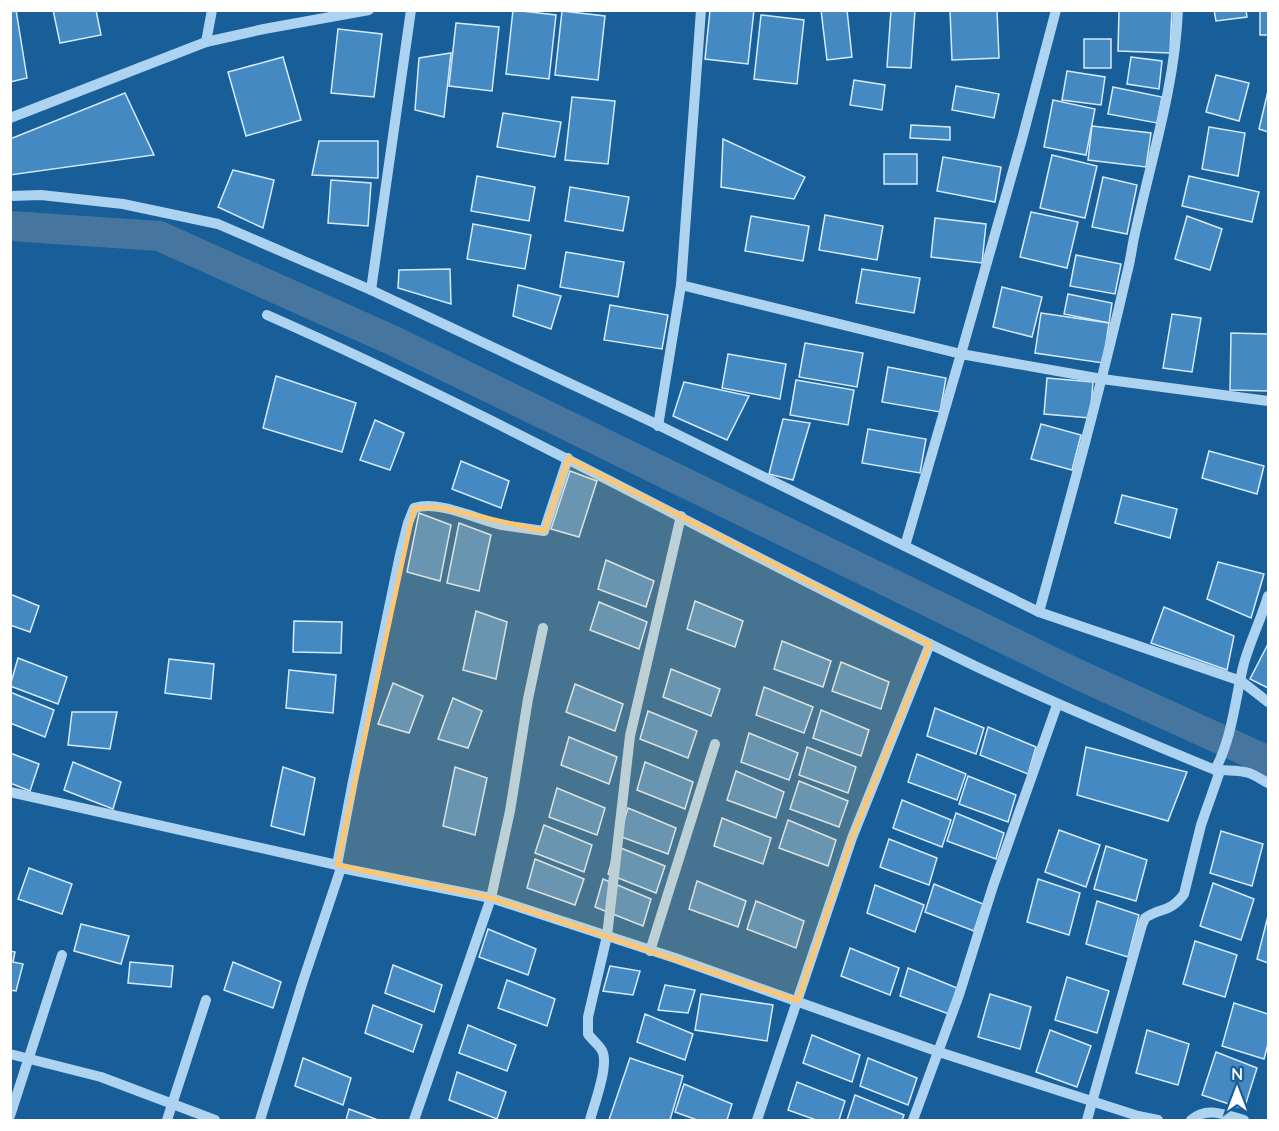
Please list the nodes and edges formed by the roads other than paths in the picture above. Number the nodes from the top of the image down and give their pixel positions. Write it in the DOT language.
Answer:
graph roads {
  1 [pos="212,10"];
  2 [pos="369,10"];
  3 [pos="411,10"];
  4 [pos="701,10"];
  5 [pos="1056,10"];
  6 [pos="1178,10"];
  7 [pos="206,42"];
  8 [pos="10,118"];
  9 [pos="10,196"];
  10 [pos="681,285"];
  11 [pos="371,290"];
  12 [pos="267,315"];
  13 [pos="961,354"];
  14 [pos="1102,380"];
  15 [pos="1269,401"];
  16 [pos="658,426"];
  17 [pos="568,458"];
  18 [pos="681,516"];
  19 [pos="905,546"];
  20 [pos="1269,596"];
  21 [pos="1039,612"];
  22 [pos="543,628"];
  23 [pos="930,644"];
  24 [pos="1241,681"];
  25 [pos="1269,702"];
  26 [pos="1057,705"];
  27 [pos="715,744"];
  28 [pos="1217,770"];
  29 [pos="1269,783"];
  30 [pos="10,792"];
  31 [pos="339,867"];
  32 [pos="491,898"];
  33 [pos="607,936"];
  34 [pos="650,951"];
  35 [pos="63,955"];
  36 [pos="206,1000"];
  37 [pos="798,1001"];
  38 [pos="939,1052"];
  39 [pos="10,1054"];
  40 [pos="29,1060"];
  41 [pos="1092,1100"];
  42 [pos="173,1105"];
  43 [pos="10,1116"];
  44 [pos="167,1120"];
  45 [pos="215,1120"];
  46 [pos="260,1120"];
  47 [pos="414,1120"];
  48 [pos="590,1120"];
  49 [pos="757,1120"];
  50 [pos="913,1120"];
  51 [pos="1087,1120"];
  52 [pos="1158,1120"];
  53 [pos="1191,1120"];
  54 [pos="1244,1120"];
  1 -- 7 [label="street"];
  2 -- 7 [label="street"];
  3 -- 11 [label="street"];
  4 -- 10 [label="street"];
  5 -- 13 [label="street"];
  6 -- 14 [label="street"];
  7 -- 8 [label="street"];
  9 -- 11 [label="street"];
  10 -- 13 [label="street"];
  10 -- 16 [label="street"];
  11 -- 16 [label="street"];
  12 -- 17 [label="street"];
  13 -- 14 [label="street"];
  13 -- 19 [label="street"];
  14 -- 15 [label="street"];
  14 -- 21 [label="street"];
  16 -- 19 [label="street"];
  17 -- 18 [label="street"];
  17 -- 31 [label="street"];
  18 -- 23 [label="street"];
  18 -- 33 [label="street"];
  19 -- 21 [label="street"];
  20 -- 24 [label="street"];
  21 -- 24 [label="street"];
  22 -- 32 [label="street"];
  23 -- 26 [label="street"];
  23 -- 37 [label="street"];
  24 -- 25 [label="street"];
  24 -- 28 [label="street"];
  26 -- 28 [label="street"];
  26 -- 38 [label="street"];
  27 -- 34 [label="street"];
  28 -- 29 [label="street"];
  28 -- 41 [label="street"];
  30 -- 31 [label="street"];
  31 -- 32 [label="street"];
  31 -- 46 [label="street"];
  32 -- 33 [label="street"];
  32 -- 47 [label="street"];
  33 -- 34 [label="street"];
  33 -- 48 [label="street"];
  34 -- 37 [label="street"];
  35 -- 40 [label="street"];
  36 -- 42 [label="street"];
  37 -- 38 [label="street"];
  37 -- 49 [label="street"];
  38 -- 41 [label="street"];
  38 -- 50 [label="street"];
  39 -- 40 [label="street"];
  40 -- 42 [label="street"];
  40 -- 43 [label="street"];
  41 -- 51 [label="street"];
  41 -- 52 [label="street"];
  42 -- 44 [label="street"];
  42 -- 45 [label="street"];
  53 -- 54 [label="street"];
}
